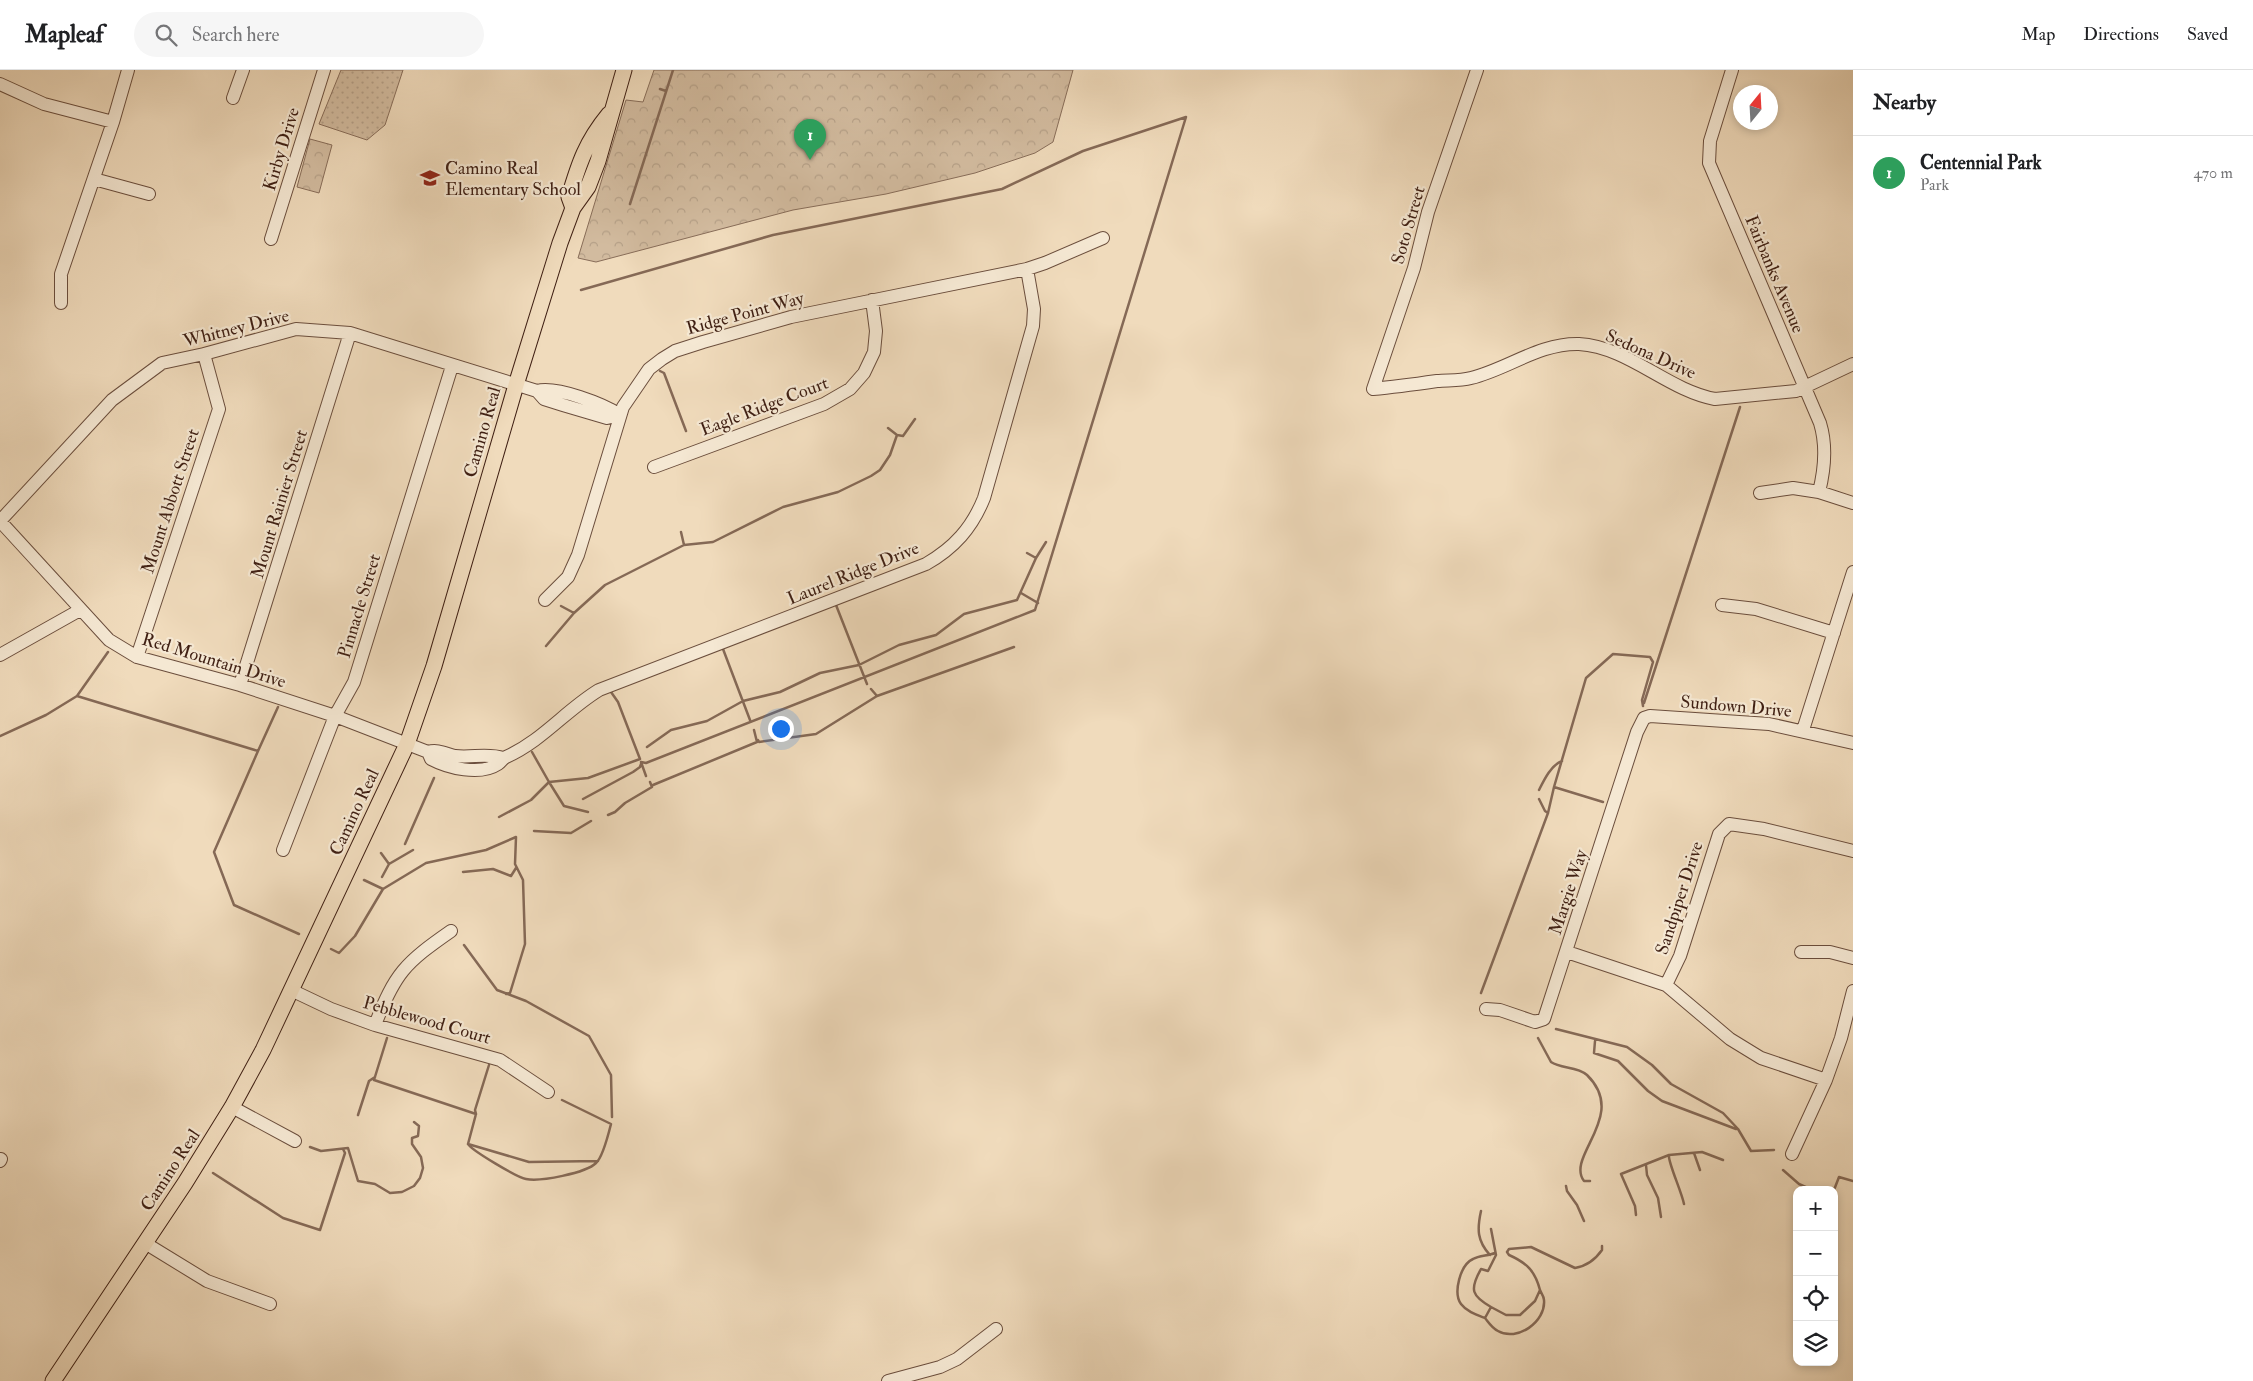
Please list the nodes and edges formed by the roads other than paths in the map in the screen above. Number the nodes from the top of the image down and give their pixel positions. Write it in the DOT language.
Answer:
graph roads {
  1 [pos="128,70"];
  2 [pos="243,70"];
  3 [pos="324,70"];
  4 [pos="624,70"];
  5 [pos="1477,70"];
  6 [pos="1732,70"];
  7 [pos="0,84"];
  8 [pos="233,98"];
  9 [pos="113,122"];
  10 [pos="94,179"];
  11 [pos="149,194"];
  12 [pos="1103,238"];
  13 [pos="271,239"];
  14 [pos="1027,269"];
  15 [pos="872,300"];
  16 [pos="61,303"];
  17 [pos="350,333"];
  18 [pos="204,354"];
  19 [pos="1853,364"];
  20 [pos="452,366"];
  21 [pos="516,385"];
  22 [pos="1805,387"];
  23 [pos="1373,389"];
  24 [pos="620,415"];
  25 [pos="654,467"];
  26 [pos="1819,492"];
  27 [pos="1760,493"];
  28 [pos="1853,503"];
  29 [pos="0,521"];
  30 [pos="1853,572"];
  31 [pos="545,600"];
  32 [pos="1722,605"];
  33 [pos="80,610"];
  34 [pos="1834,634"];
  35 [pos="0,655"];
  36 [pos="138,657"];
  37 [pos="240,685"];
  38 [pos="336,716"];
  39 [pos="1644,718"];
  40 [pos="1802,730"];
  41 [pos="1853,743"];
  42 [pos="407,744"];
  43 [pos="283,850"];
  44 [pos="1853,850"];
  45 [pos="451,931"];
  46 [pos="1567,952"];
  47 [pos="1801,952"];
  48 [pos="1853,958"];
  49 [pos="1666,985"];
  50 [pos="291,990"];
  51 [pos="1853,991"];
  52 [pos="1486,1009"];
  53 [pos="375,1025"];
  54 [pos="1826,1080"];
  55 [pos="548,1092"];
  56 [pos="232,1107"];
  57 [pos="295,1141"];
  58 [pos="1792,1154"];
  59 [pos="145,1243"];
  60 [pos="270,1304"];
  61 [pos="996,1329"];
  62 [pos="53,1381"];
  63 [pos="888,1381"];
  1 -- 9 [label="street"];
  2 -- 8 [label="street"];
  3 -- 13 [label="street, Kirby Drive"];
  4 -- 21 [label="main road, Camino Real"];
  5 -- 23 [label="street, Soto Street"];
  6 -- 22 [label="street, Fairbanks Avenue"];
  7 -- 9 [label="street"];
  9 -- 10 [label="street"];
  10 -- 11 [label="street"];
  10 -- 16 [label="street"];
  12 -- 14 [label="street, Ridge Point Way"];
  14 -- 15 [label="street, Ridge Point Way"];
  14 -- 42 [label="street, Laurel Ridge Drive"];
  15 -- 24 [label="street, Ridge Point Way"];
  15 -- 25 [label="street, Eagle Ridge Court"];
  17 -- 18 [label="street, Whitney Drive"];
  17 -- 20 [label="street, Whitney Drive"];
  17 -- 37 [label="street, Mount Rainier Street"];
  18 -- 29 [label="street, Whitney Drive"];
  18 -- 36 [label="street, Mount Abbott Street"];
  19 -- 22 [label="street, Sedona Drive"];
  20 -- 21 [label="street, Whitney Drive"];
  20 -- 38 [label="street, Pinnacle Street"];
  21 -- 24 [label="street, Whitney Drive"];
  21 -- 42 [label="main road, Camino Real"];
  22 -- 23 [label="street, Sedona Drive"];
  22 -- 26 [label="street, Fairbanks Avenue"];
  24 -- 31 [label="street, Ridge Point Way"];
  26 -- 27 [label="street"];
  26 -- 28 [label="street"];
  29 -- 33 [label="street, Red Mountain Drive"];
  30 -- 34 [label="street"];
  32 -- 34 [label="street"];
  33 -- 35 [label="street"];
  33 -- 36 [label="street, Red Mountain Drive"];
  34 -- 40 [label="street"];
  36 -- 37 [label="street, Red Mountain Drive"];
  37 -- 38 [label="street, Red Mountain Drive"];
  38 -- 42 [label="street, Red Mountain Drive"];
  38 -- 43 [label="street, Pinnacle Street"];
  39 -- 40 [label="street, Sundown Drive"];
  39 -- 46 [label="street, Margie Way"];
  40 -- 41 [label="street, Sundown Drive"];
  42 -- 50 [label="main road, Camino Real"];
  44 -- 49 [label="street, Sandpiper Drive"];
  45 -- 53 [label="street"];
  46 -- 49 [label="street"];
  46 -- 52 [label="street, Margie Way"];
  47 -- 48 [label="street"];
  49 -- 54 [label="street"];
  50 -- 53 [label="street, Pebblewood Court"];
  50 -- 56 [label="main road, Camino Real"];
  51 -- 54 [label="street"];
  53 -- 55 [label="street, Pebblewood Court"];
  54 -- 58 [label="street"];
  56 -- 57 [label="street"];
  56 -- 59 [label="main road, Camino Real"];
  59 -- 60 [label="street"];
  59 -- 62 [label="main road, Camino Real"];
  61 -- 63 [label="street"];
}
